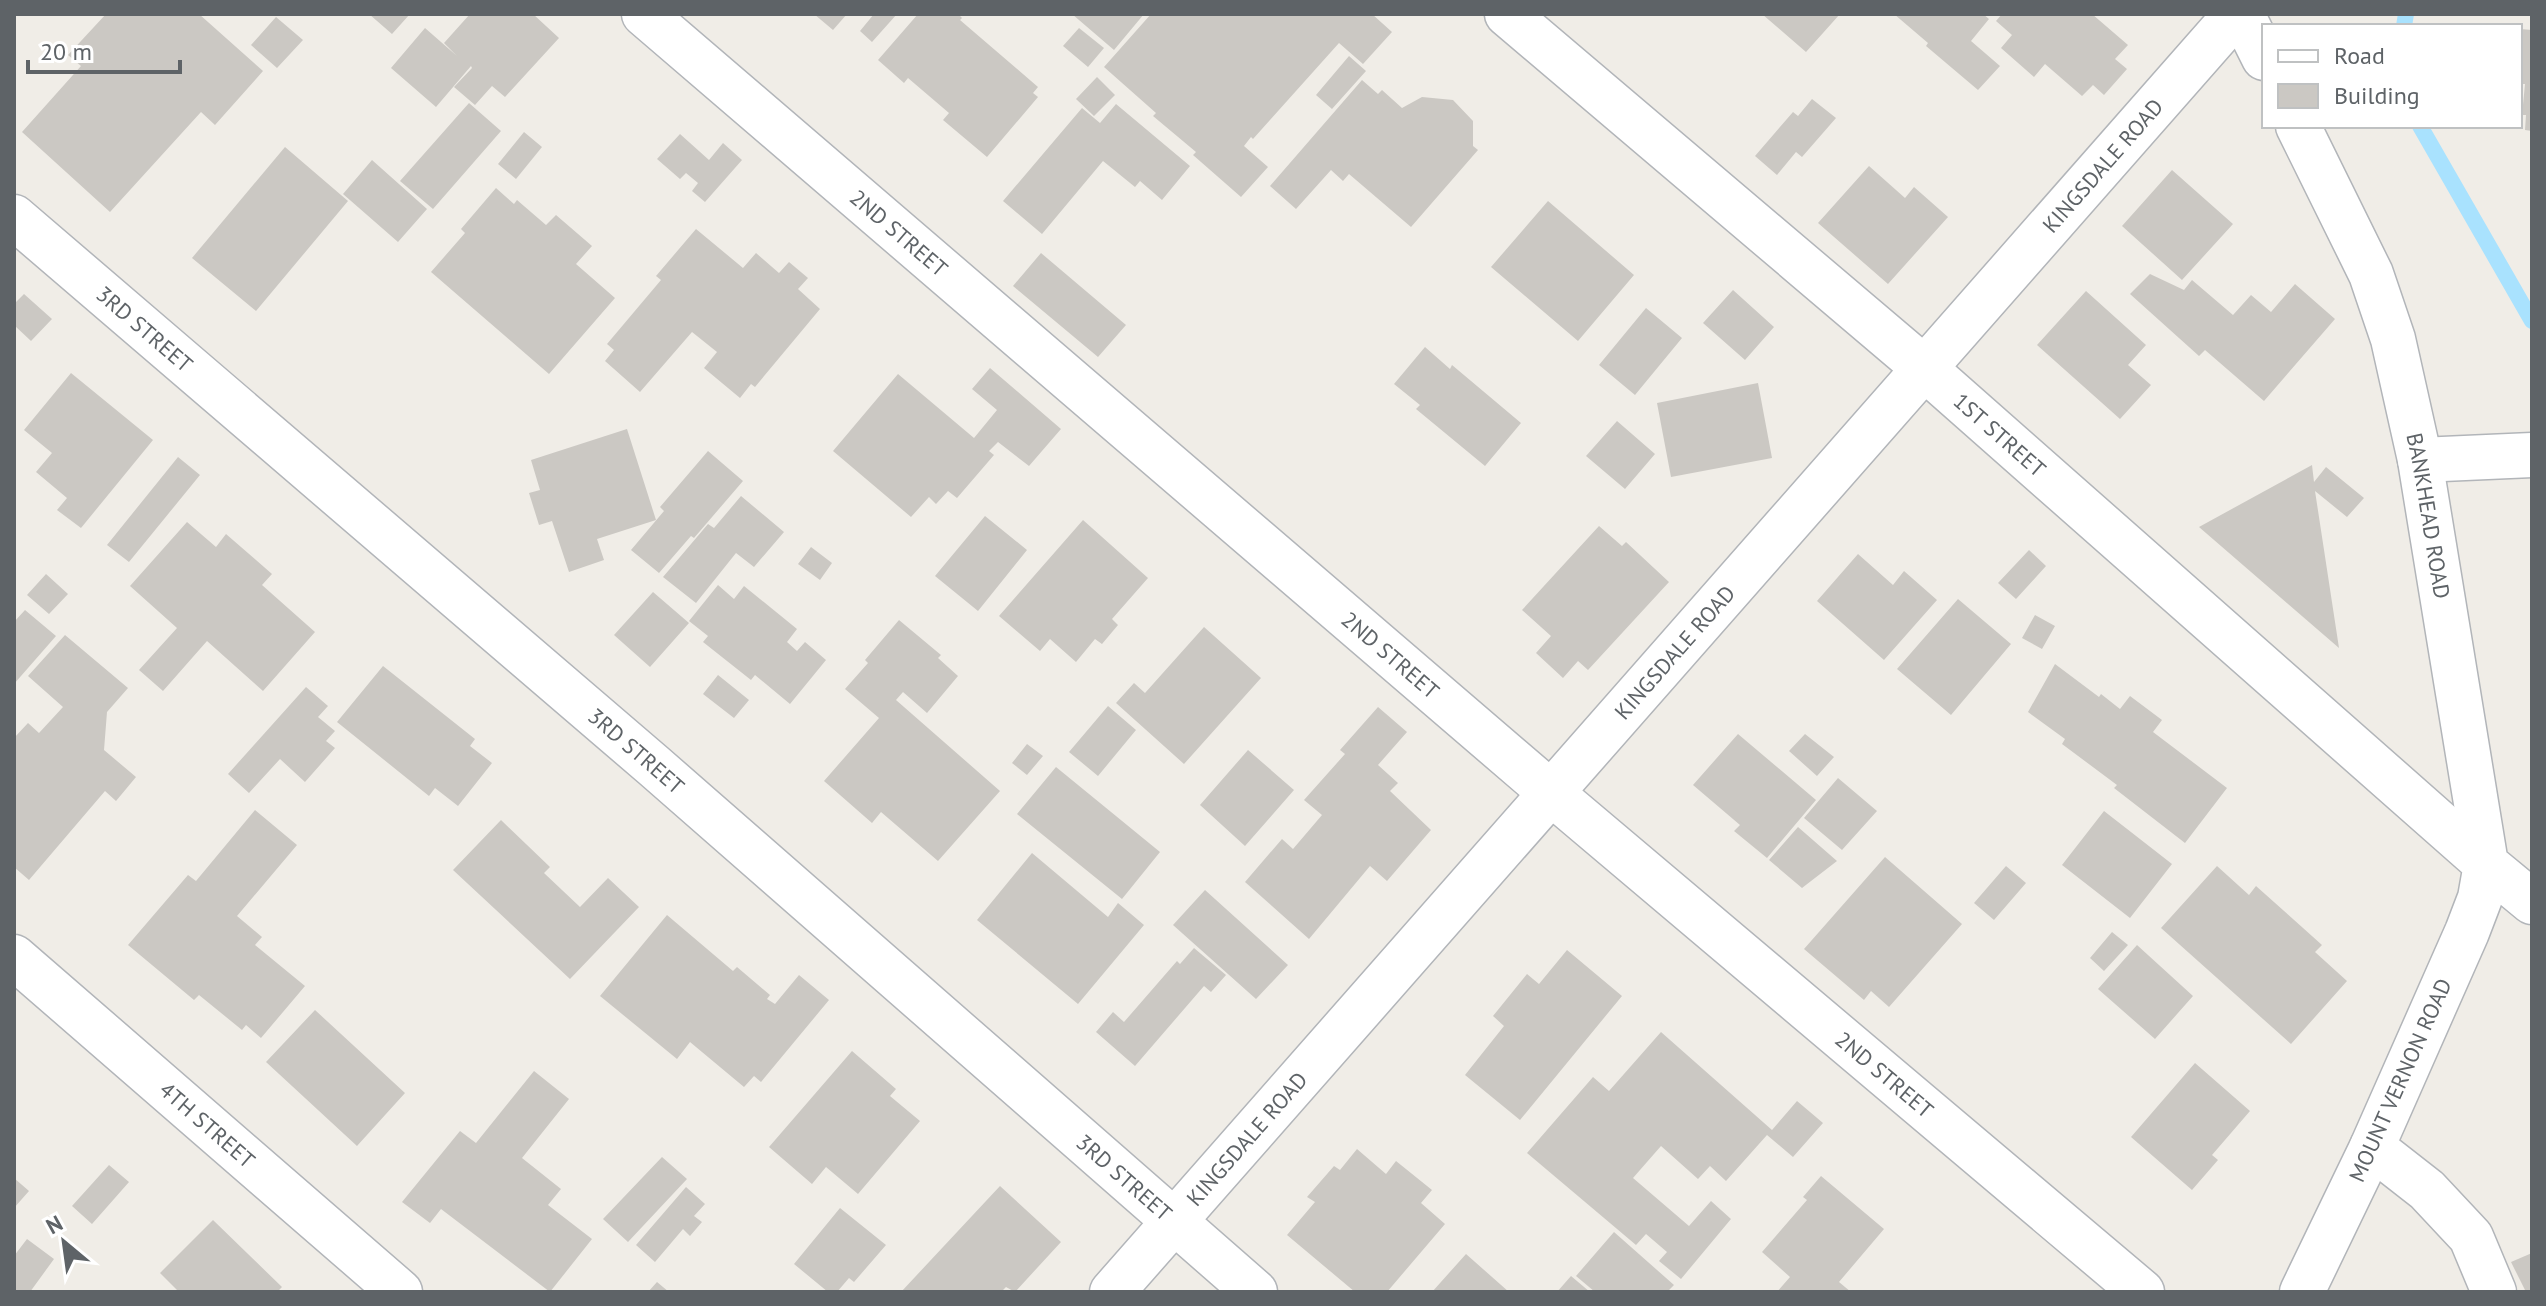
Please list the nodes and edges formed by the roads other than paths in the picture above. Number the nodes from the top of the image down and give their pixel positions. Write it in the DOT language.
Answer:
graph roads {
  1 [pos="644,14"];
  2 [pos="1507,14"];
  3 [pos="2239,14"];
  4 [pos="2262,54"];
  5 [pos="2299,128"];
  6 [pos="14,217"];
  7 [pos="1924,368"];
  8 [pos="2532,455"];
  9 [pos="2420,460"];
  10 [pos="1550,792"];
  11 [pos="2486,864"];
  12 [pos="2532,902"];
  13 [pos="14,957"];
  14 [pos="2372,1147"];
  15 [pos="1172,1221"];
  16 [pos="400,1292"];
  17 [pos="1112,1292"];
  18 [pos="1255,1292"];
  19 [pos="2142,1292"];
  20 [pos="2302,1292"];
  21 [pos="2494,1292"];
  1 -- 10 [label="street, 2ND STREET"];
  2 -- 7 [label="street, 1ST STREET"];
  3 -- 4 [label="street"];
  3 -- 7 [label="street, KINGSDALE ROAD"];
  5 -- 9 [label="street, BANKHEAD ROAD"];
  6 -- 15 [label="street, 3RD STREET"];
  7 -- 10 [label="street, KINGSDALE ROAD"];
  7 -- 11 [label="street, 1ST STREET"];
  8 -- 9 [label="street"];
  9 -- 11 [label="street, BANKHEAD ROAD"];
  10 -- 15 [label="street, KINGSDALE ROAD"];
  10 -- 19 [label="street, 2ND STREET"];
  11 -- 12 [label="street"];
  11 -- 14 [label="street, MOUNT VERNON ROAD"];
  13 -- 16 [label="street, 4TH STREET"];
  14 -- 20 [label="street, MOUNT VERNON ROAD"];
  14 -- 21 [label="street"];
  15 -- 17 [label="street, KINGSDALE ROAD"];
  15 -- 18 [label="street, 3RD STREET"];
}
